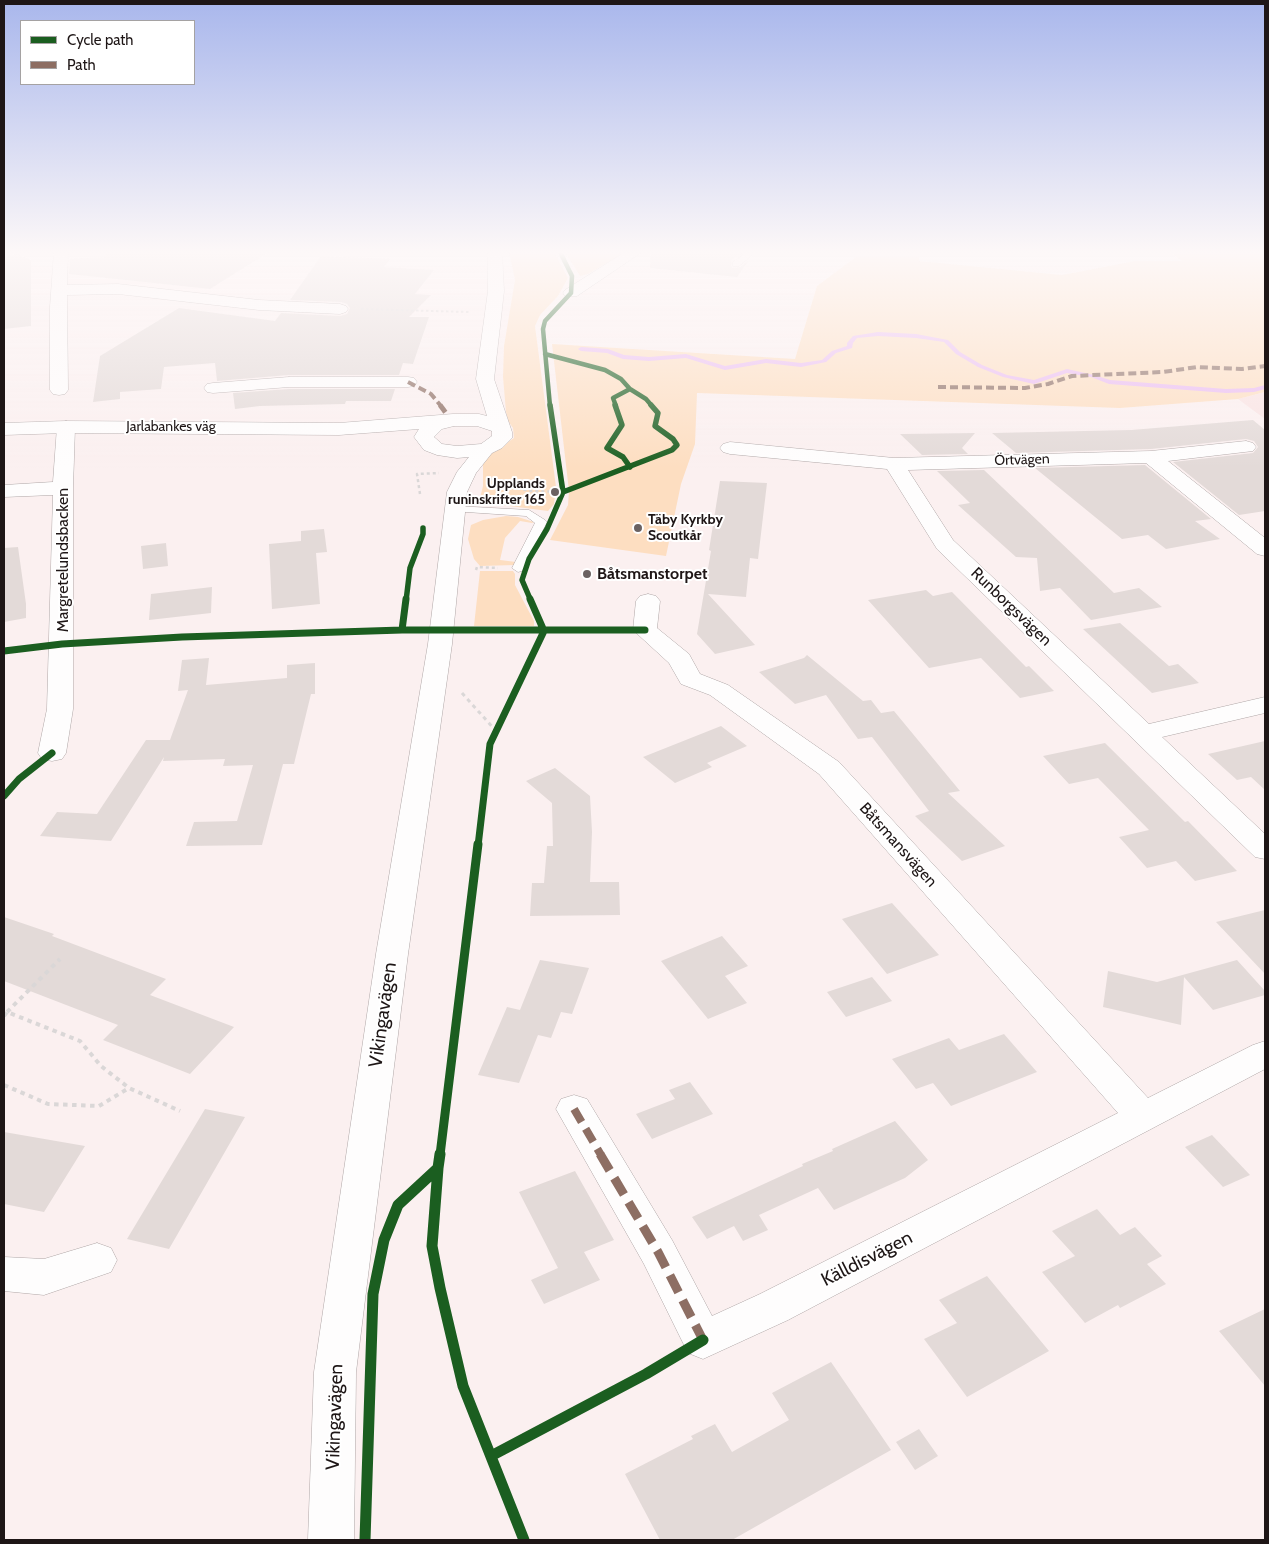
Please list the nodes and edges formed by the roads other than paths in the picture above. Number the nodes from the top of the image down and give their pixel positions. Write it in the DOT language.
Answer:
graph roads {
  1 [pos="58,324"];
  2 [pos="492,324"];
  3 [pos="485,379"];
  4 [pos="408,382"];
  5 [pos="213,388"];
  6 [pos="59,390"];
  7 [pos="450,421"];
  8 [pos="66,427"];
  9 [pos="499,427"];
  10 [pos="4,429"];
  11 [pos="339,429"];
  12 [pos="431,445"];
  13 [pos="1246,447"];
  14 [pos="730,448"];
  15 [pos="485,449"];
  16 [pos="1151,457"];
  17 [pos="894,464"];
  18 [pos="63,488"];
  19 [pos="4,491"];
  20 [pos="456,500"];
  21 [pos="1265,549"];
  22 [pos="518,568"];
  23 [pos="648,601"];
  24 [pos="1265,705"];
  25 [pos="1144,733"];
  26 [pos="52,753"];
  27 [pos="1265,850"];
  28 [pos="1265,1054"];
  29 [pos="574,1109"];
  30 [pos="1143,1117"];
  31 [pos="97,1260"];
  32 [pos="4,1274"];
  33 [pos="331,1540"];
  1 -- 6 [label="street"];
  2 -- 3 [label="street"];
  3 -- 7 [label="street"];
  3 -- 9 [label="street"];
  4 -- 5 [label="street"];
  7 -- 9 [label="street"];
  7 -- 11 [label="street, Jarlabankes väg"];
  7 -- 12 [label="street"];
  8 -- 10 [label="street, Jarlabankes väg"];
  8 -- 11 [label="street, Jarlabankes väg"];
  8 -- 18 [label="street, Margretelundsbacken"];
  9 -- 15 [label="street, Vikingavägen"];
  11 -- 12 [label="street, Jarlabankes väg"];
  12 -- 15 [label="street"];
  12 -- 20 [label="street"];
  13 -- 16 [label="street, Örtvägen"];
  14 -- 17 [label="street"];
  15 -- 20 [label="street, Vikingavägen"];
  16 -- 17 [label="street, Örtvägen"];
  16 -- 21 [label="street"];
  17 -- 25 [label="street, Runborgsvägen"];
  18 -- 19 [label="street"];
  18 -- 26 [label="street, Margretelundsbacken"];
  20 -- 22 [label="lane"];
  20 -- 33 [label="street, Vikingavägen"];
  23 -- 30 [label="street, Båtsmansvägen"];
  24 -- 25 [label="street"];
  25 -- 27 [label="street, Runborgsvägen"];
  28 -- 30 [label="street, Källdisvägen"];
  29 -- 30 [label="street, Källdisvägen"];
  31 -- 32 [label="street"];
}
